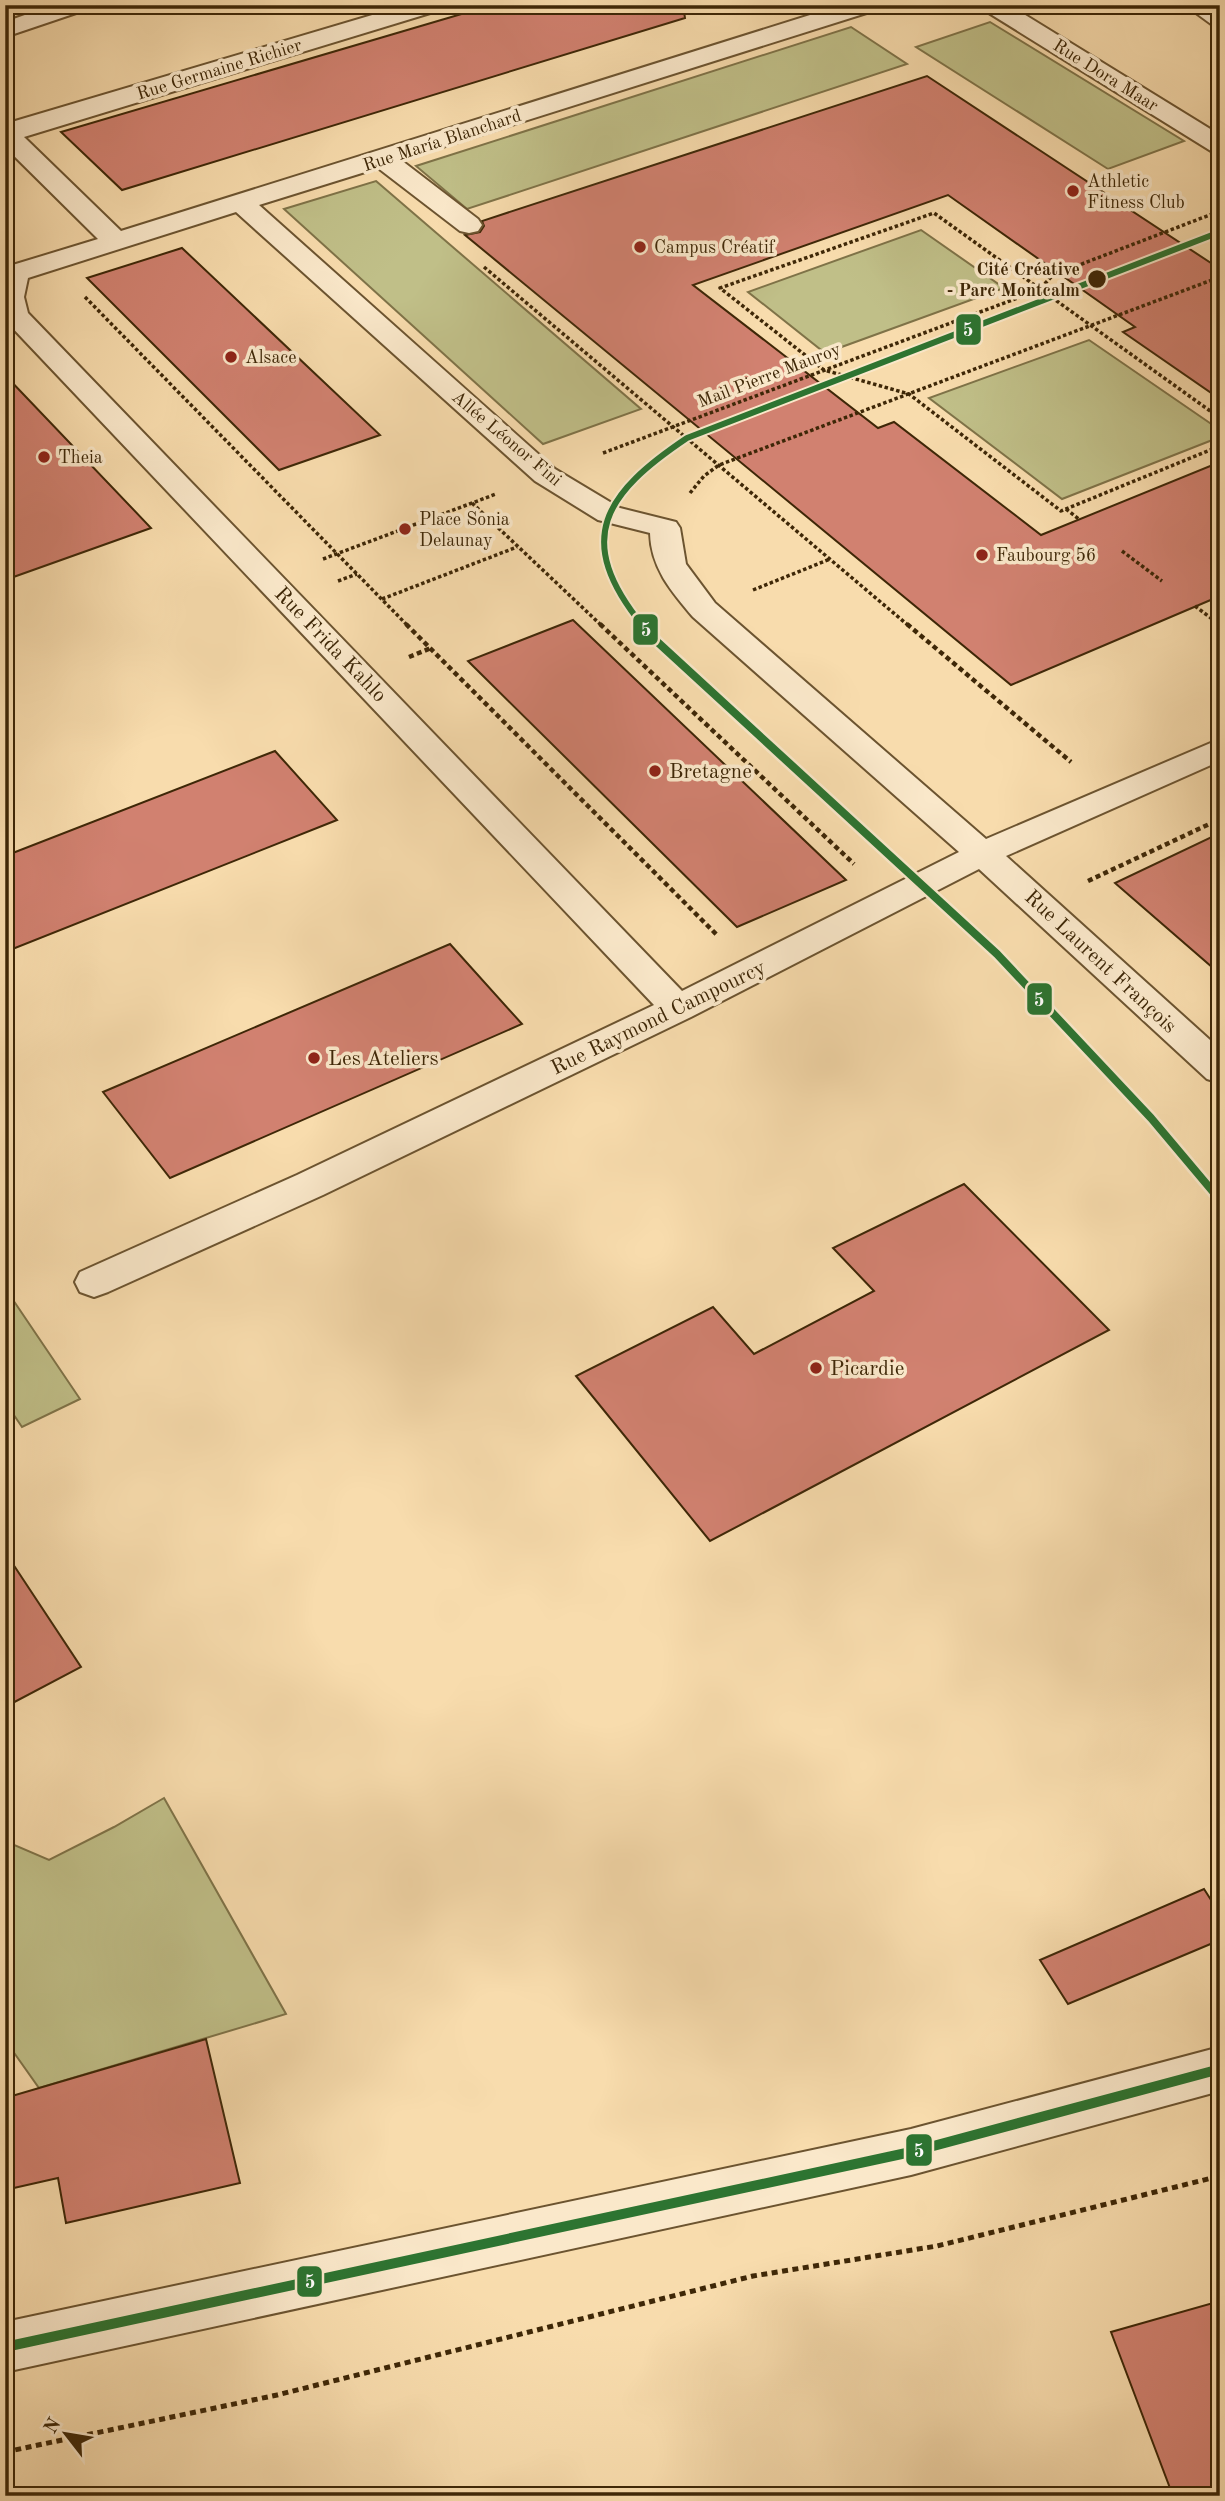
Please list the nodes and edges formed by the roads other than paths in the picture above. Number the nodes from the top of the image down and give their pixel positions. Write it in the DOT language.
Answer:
graph roads {
  1 [pos="77,5"];
  2 [pos="432,5"];
  3 [pos="868,5"];
  4 [pos="992,5"];
  5 [pos="1197,5"];
  6 [pos="1220,19"];
  7 [pos="5,30"];
  8 [pos="6,133"];
  9 [pos="1220,146"];
  10 [pos="383,159"];
  11 [pos="241,203"];
  12 [pos="466,223"];
  13 [pos="116,242"];
  14 [pos="16,273"];
  15 [pos="1220,748"];
  16 [pos="983,853"];
  17 [pos="678,1008"];
  18 [pos="1220,1070"];
  19 [pos="94,1282"];
  20 [pos="1220,2069"];
  21 [pos="5,2347"];
  1 -- 7 [label="street"];
  2 -- 8 [label="street, Rue Germaine Richier"];
  3 -- 10 [label="street, Rue María Blanchard"];
  4 -- 9 [label="street, Rue Dora Maar"];
  5 -- 6 [label="street"];
  8 -- 13 [label="street"];
  10 -- 11 [label="street, Rue María Blanchard"];
  10 -- 12 [label="street"];
  11 -- 13 [label="street, Rue María Blanchard"];
  11 -- 16 [label="street, Allée Léonor Fini"];
  13 -- 14 [label="street, Rue María Blanchard"];
  14 -- 17 [label="street, Rue Frida Kahlo"];
  15 -- 16 [label="street, Rue Raymond Campourcy"];
  16 -- 17 [label="street, Rue Raymond Campourcy"];
  16 -- 18 [label="street, Rue Laurent François"];
  17 -- 19 [label="street, Rue Raymond Campourcy"];
  20 -- 21 [label="street"];
}
